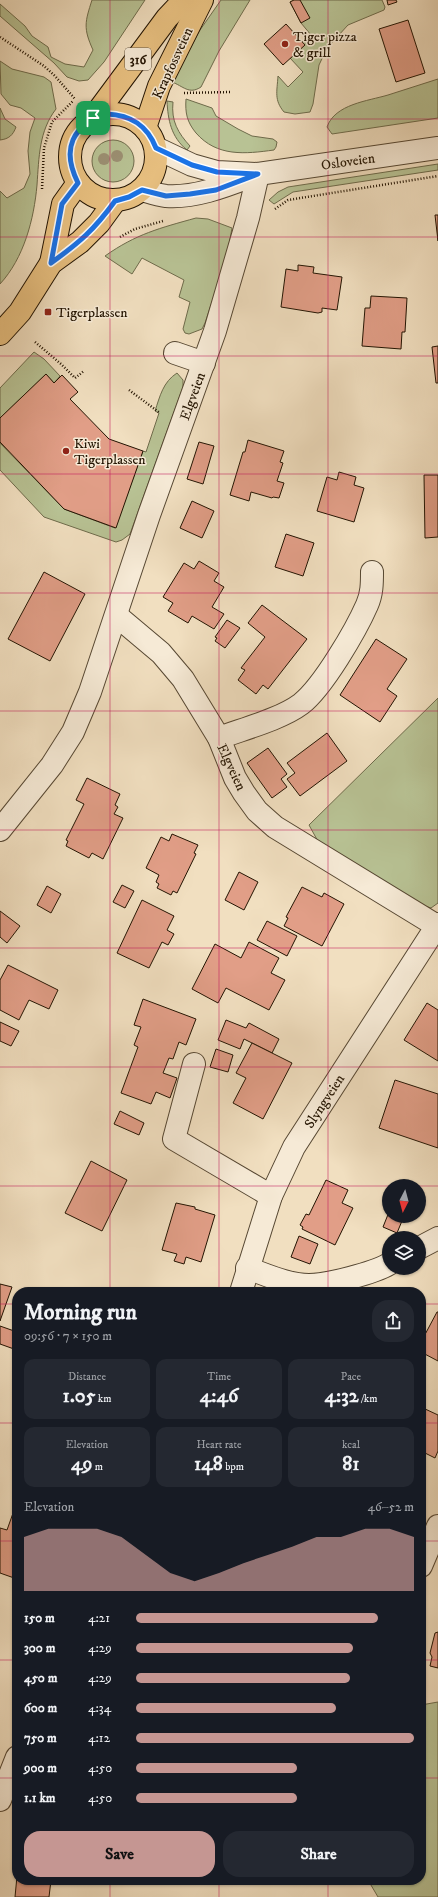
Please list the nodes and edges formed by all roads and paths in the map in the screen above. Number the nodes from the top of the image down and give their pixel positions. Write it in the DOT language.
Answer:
graph roads {
  1 [pos="184,0"];
  2 [pos="202,0"];
  3 [pos="0,38"];
  4 [pos="177,92"];
  5 [pos="231,92"];
  6 [pos="93,118"];
  7 [pos="145,128"];
  8 [pos="156,148"];
  9 [pos="438,148"];
  10 [pos="258,174"];
  11 [pos="438,176"];
  12 [pos="78,183"];
  13 [pos="142,190"];
  14 [pos="42,196"];
  15 [pos="115,201"];
  16 [pos="269,213"];
  17 [pos="170,219"];
  18 [pos="117,239"];
  19 [pos="51,263"];
  20 [pos="0,334"];
  21 [pos="35,342"];
  22 [pos="175,353"];
  23 [pos="204,363"];
  24 [pos="84,371"];
  25 [pos="372,572"];
  26 [pos="116,616"];
  27 [pos="219,738"];
  28 [pos="0,830"];
  29 [pos="437,925"];
  30 [pos="194,1064"];
  31 [pos="271,1196"];
  32 [pos="438,1238"];
  33 [pos="426,1244"];
  34 [pos="382,1267"];
  35 [pos="247,1268"];
  36 [pos="242,1287"];
  37 [pos="438,1526"];
  38 [pos="426,1554"];
  39 [pos="12,1770"];
  40 [pos="0,1800"];
  1 -- 6 [label="main road, Krapfossveien / 316"];
  2 -- 7 [label="main road, Krapfossveien / 316"];
  3 -- 14 [label="path"];
  4 -- 5 [label="path"];
  6 -- 7 [label="main road"];
  6 -- 12 [label="main road, 316"];
  7 -- 8 [label="main road"];
  8 -- 10 [label="street, Osloveien"];
  8 -- 13 [label="main road"];
  9 -- 10 [label="street, Osloveien"];
  10 -- 13 [label="street, Osloveien"];
  10 -- 23 [label="street, Elgveien"];
  11 -- 16 [label="path"];
  12 -- 15 [label="main road, 316"];
  12 -- 19 [label="main road"];
  13 -- 15 [label="main road"];
  15 -- 19 [label="main road"];
  17 -- 18 [label="path"];
  19 -- 20 [label="main road"];
  21 -- 24 [label="path"];
  22 -- 23 [label="street"];
  23 -- 26 [label="street, Elgveien"];
  25 -- 27 [label="street"];
  26 -- 27 [label="street, Elgveien"];
  26 -- 28 [label="street, Elgveien"];
  27 -- 29 [label="street, Elgveien"];
  29 -- 31 [label="street, Slyngveien"];
  30 -- 31 [label="street"];
  31 -- 35 [label="street, Slyngveien"];
  32 -- 33 [label="street"];
  34 -- 35 [label="street"];
  35 -- 36 [label="street, Slyngveien"];
  37 -- 38 [label="street"];
  39 -- 40 [label="street"];
}
